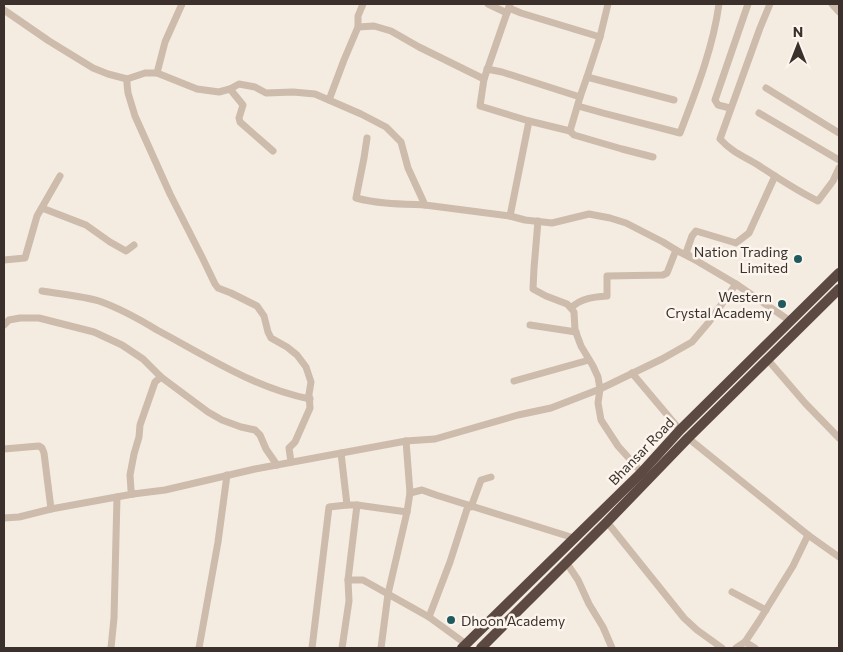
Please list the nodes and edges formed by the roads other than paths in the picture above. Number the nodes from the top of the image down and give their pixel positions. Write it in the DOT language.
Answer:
graph roads {
  1 [pos="182,4"];
  2 [pos="363,4"];
  3 [pos="488,4"];
  4 [pos="608,4"];
  5 [pos="719,4"];
  6 [pos="748,4"];
  7 [pos="770,4"];
  8 [pos="832,4"];
  9 [pos="509,8"];
  10 [pos="4,10"];
  11 [pos="839,12"];
  12 [pos="358,27"];
  13 [pos="600,36"];
  14 [pos="487,69"];
  15 [pos="157,73"];
  16 [pos="587,77"];
  17 [pos="127,79"];
  18 [pos="484,79"];
  19 [pos="766,88"];
  20 [pos="230,89"];
  21 [pos="580,97"];
  22 [pos="330,100"];
  23 [pos="674,100"];
  24 [pos="578,106"];
  25 [pos="730,108"];
  26 [pos="759,113"];
  27 [pos="529,121"];
  28 [pos="570,131"];
  29 [pos="839,133"];
  30 [pos="367,138"];
  31 [pos="273,151"];
  32 [pos="653,157"];
  33 [pos="839,160"];
  34 [pos="839,168"];
  35 [pos="60,176"];
  36 [pos="775,176"];
  37 [pos="425,205"];
  38 [pos="42,208"];
  39 [pos="510,216"];
  40 [pos="538,221"];
  41 [pos="134,245"];
  42 [pos="676,250"];
  43 [pos="4,260"];
  44 [pos="697,261"];
  45 [pos="839,273"];
  46 [pos="736,284"];
  47 [pos="839,289"];
  48 [pos="42,290"];
  49 [pos="571,308"];
  50 [pos="790,321"];
  51 [pos="4,325"];
  52 [pos="530,325"];
  53 [pos="576,332"];
  54 [pos="589,360"];
  55 [pos="768,360"];
  56 [pos="632,373"];
  57 [pos="161,377"];
  58 [pos="514,381"];
  59 [pos="600,389"];
  60 [pos="310,399"];
  61 [pos="684,434"];
  62 [pos="839,438"];
  63 [pos="406,441"];
  64 [pos="4,449"];
  65 [pos="340,453"];
  66 [pos="291,462"];
  67 [pos="276,465"];
  68 [pos="227,475"];
  69 [pos="645,476"];
  70 [pos="491,477"];
  71 [pos="410,493"];
  72 [pos="133,494"];
  73 [pos="117,497"];
  74 [pos="347,505"];
  75 [pos="357,505"];
  76 [pos="470,506"];
  77 [pos="51,509"];
  78 [pos="408,512"];
  79 [pos="4,518"];
  80 [pos="608,522"];
  81 [pos="808,535"];
  82 [pos="574,538"];
  83 [pos="839,557"];
  84 [pos="566,562"];
  85 [pos="348,580"];
  86 [pos="732,592"];
  87 [pos="388,594"];
  88 [pos="766,610"];
  89 [pos="429,617"];
  90 [pos="745,642"];
  91 [pos="464,646"];
  92 [pos="486,647"];
  93 [pos="111,648"];
  94 [pos="199,648"];
  95 [pos="312,648"];
  96 [pos="342,648"];
  97 [pos="381,648"];
  98 [pos="612,648"];
  99 [pos="722,648"];
  100 [pos="736,648"];
  101 [pos="755,648"];
  1 -- 15 [label="street"];
  2 -- 12 [label="street"];
  3 -- 9 [label="street"];
  4 -- 13 [label="street"];
  5 -- 24 [label="street"];
  6 -- 25 [label="street"];
  7 -- 25 [label="street"];
  8 -- 11 [label="street"];
  9 -- 13 [label="street"];
  9 -- 14 [label="street"];
  10 -- 17 [label="street"];
  12 -- 18 [label="street"];
  12 -- 22 [label="street"];
  13 -- 16 [label="street"];
  14 -- 18 [label="street"];
  14 -- 21 [label="street"];
  15 -- 17 [label="street"];
  15 -- 20 [label="street"];
  16 -- 21 [label="street"];
  16 -- 23 [label="street"];
  17 -- 60 [label="street"];
  18 -- 27 [label="street"];
  19 -- 29 [label="street"];
  20 -- 22 [label="street"];
  20 -- 31 [label="street"];
  21 -- 24 [label="street"];
  22 -- 37 [label="street"];
  24 -- 28 [label="street"];
  25 -- 36 [label="street"];
  26 -- 33 [label="street"];
  27 -- 28 [label="street"];
  27 -- 39 [label="street"];
  28 -- 32 [label="street"];
  30 -- 37 [label="street"];
  34 -- 36 [label="street"];
  35 -- 38 [label="street"];
  36 -- 44 [label="street"];
  37 -- 39 [label="street"];
  38 -- 41 [label="street"];
  38 -- 43 [label="street"];
  39 -- 40 [label="street"];
  40 -- 42 [label="street"];
  40 -- 49 [label="street"];
  42 -- 44 [label="street"];
  42 -- 49 [label="street"];
  44 -- 46 [label="street"];
  45 -- 50 [label="highway, Bhansar Road"];
  46 -- 50 [label="street"];
  46 -- 56 [label="street"];
  47 -- 55 [label="highway, Bhansar Road"];
  48 -- 60 [label="street"];
  49 -- 53 [label="street"];
  50 -- 61 [label="highway, Bhansar Road"];
  51 -- 57 [label="street"];
  52 -- 53 [label="street"];
  53 -- 54 [label="street"];
  54 -- 58 [label="street"];
  54 -- 59 [label="street"];
  55 -- 61 [label="highway, Bhansar Road"];
  55 -- 62 [label="street"];
  56 -- 59 [label="street"];
  56 -- 61 [label="street"];
  57 -- 67 [label="street"];
  57 -- 72 [label="street"];
  59 -- 63 [label="street"];
  59 -- 69 [label="street"];
  60 -- 66 [label="street"];
  61 -- 69 [label="highway, Bhansar Road"];
  61 -- 81 [label="street"];
  63 -- 65 [label="street"];
  63 -- 71 [label="street"];
  64 -- 77 [label="street"];
  65 -- 66 [label="street"];
  65 -- 74 [label="street"];
  66 -- 67 [label="street"];
  67 -- 68 [label="street"];
  68 -- 72 [label="street"];
  68 -- 94 [label="street"];
  69 -- 80 [label="highway, Bhansar Road"];
  69 -- 82 [label="highway, Bhansar Road"];
  70 -- 76 [label="street"];
  71 -- 76 [label="street"];
  71 -- 78 [label="street"];
  72 -- 73 [label="street"];
  73 -- 77 [label="street"];
  73 -- 93 [label="street"];
  74 -- 75 [label="street"];
  74 -- 95 [label="street"];
  75 -- 78 [label="street"];
  75 -- 85 [label="street"];
  76 -- 82 [label="street"];
  76 -- 89 [label="street"];
  77 -- 79 [label="street"];
  78 -- 87 [label="street"];
  80 -- 84 [label="highway, Bhansar Road"];
  80 -- 99 [label="street"];
  81 -- 83 [label="street"];
  81 -- 88 [label="street"];
  82 -- 91 [label="highway, Bhansar Road"];
  84 -- 92 [label="highway, Bhansar Road"];
  84 -- 98 [label="street"];
  85 -- 87 [label="street"];
  85 -- 96 [label="street"];
  86 -- 88 [label="street"];
  87 -- 89 [label="street"];
  87 -- 97 [label="street"];
  88 -- 90 [label="street"];
  89 -- 91 [label="street"];
  90 -- 100 [label="street"];
  90 -- 101 [label="street"];
}
